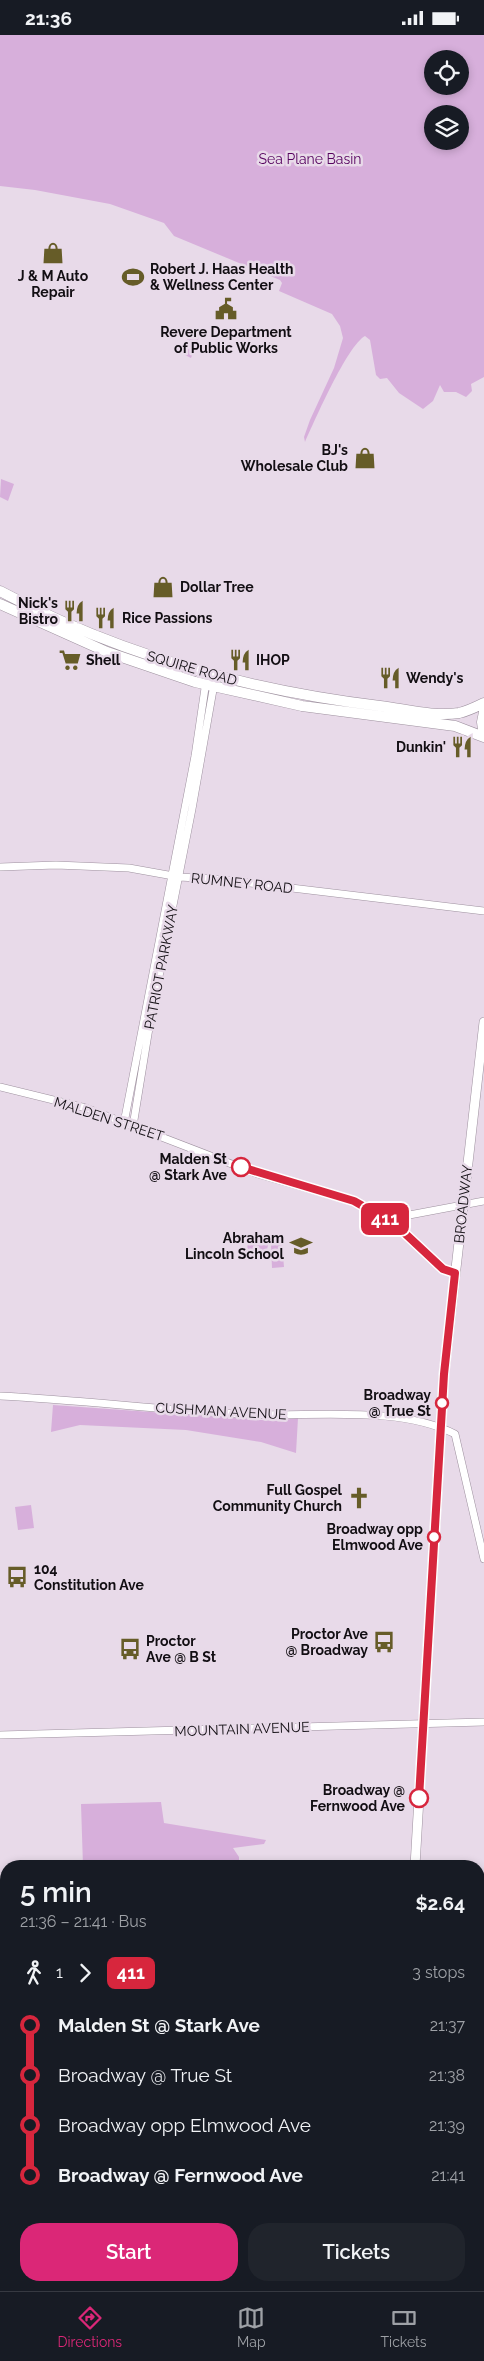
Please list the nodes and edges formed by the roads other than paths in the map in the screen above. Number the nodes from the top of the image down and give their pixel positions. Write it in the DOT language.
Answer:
graph roads {
  1 [pos="0,591"];
  2 [pos="0,604"];
  3 [pos="205,688"];
  4 [pos="213,690"];
  5 [pos="484,703"];
  6 [pos="484,712"];
  7 [pos="484,737"];
  8 [pos="0,867"];
  9 [pos="175,876"];
  10 [pos="484,911"];
  11 [pos="484,1022"];
  12 [pos="0,1087"];
  13 [pos="124,1123"];
  14 [pos="133,1126"];
  15 [pos="354,1201"];
  16 [pos="484,1201"];
  17 [pos="463,1206"];
  18 [pos="455,1273"];
  19 [pos="0,1396"];
  20 [pos="441,1427"];
  21 [pos="484,1559"];
  22 [pos="484,1722"];
  23 [pos="424,1723"];
  24 [pos="0,1735"];
  25 [pos="416,1860"];
  1 -- 5 [label="highway, SQUIRE ROAD"];
  2 -- 7 [label="highway, SQUIRE ROAD"];
  3 -- 9 [label="street, PATRIOT PARKWAY"];
  4 -- 9 [label="street, PATRIOT PARKWAY"];
  6 -- 7 [label="highway"];
  8 -- 9 [label="street, RUMNEY ROAD"];
  9 -- 10 [label="street, RUMNEY ROAD"];
  9 -- 13 [label="street, PATRIOT PARKWAY"];
  9 -- 14 [label="street, PATRIOT PARKWAY"];
  11 -- 17 [label="main road, BROADWAY"];
  12 -- 13 [label="street, MALDEN STREET"];
  13 -- 14 [label="street, MALDEN STREET"];
  14 -- 15 [label="street, MALDEN STREET"];
  15 -- 17 [label="street"];
  15 -- 18 [label="street, MALDEN STREET"];
  16 -- 17 [label="street"];
  17 -- 18 [label="main road, BROADWAY"];
  18 -- 20 [label="main road, BROADWAY"];
  19 -- 20 [label="street, CUSHMAN AVENUE"];
  20 -- 21 [label="street"];
  20 -- 23 [label="main road, BROADWAY"];
  22 -- 23 [label="street, MOUNTAIN AVENUE"];
  23 -- 24 [label="street, MOUNTAIN AVENUE"];
  23 -- 25 [label="main road, BROADWAY"];
}
